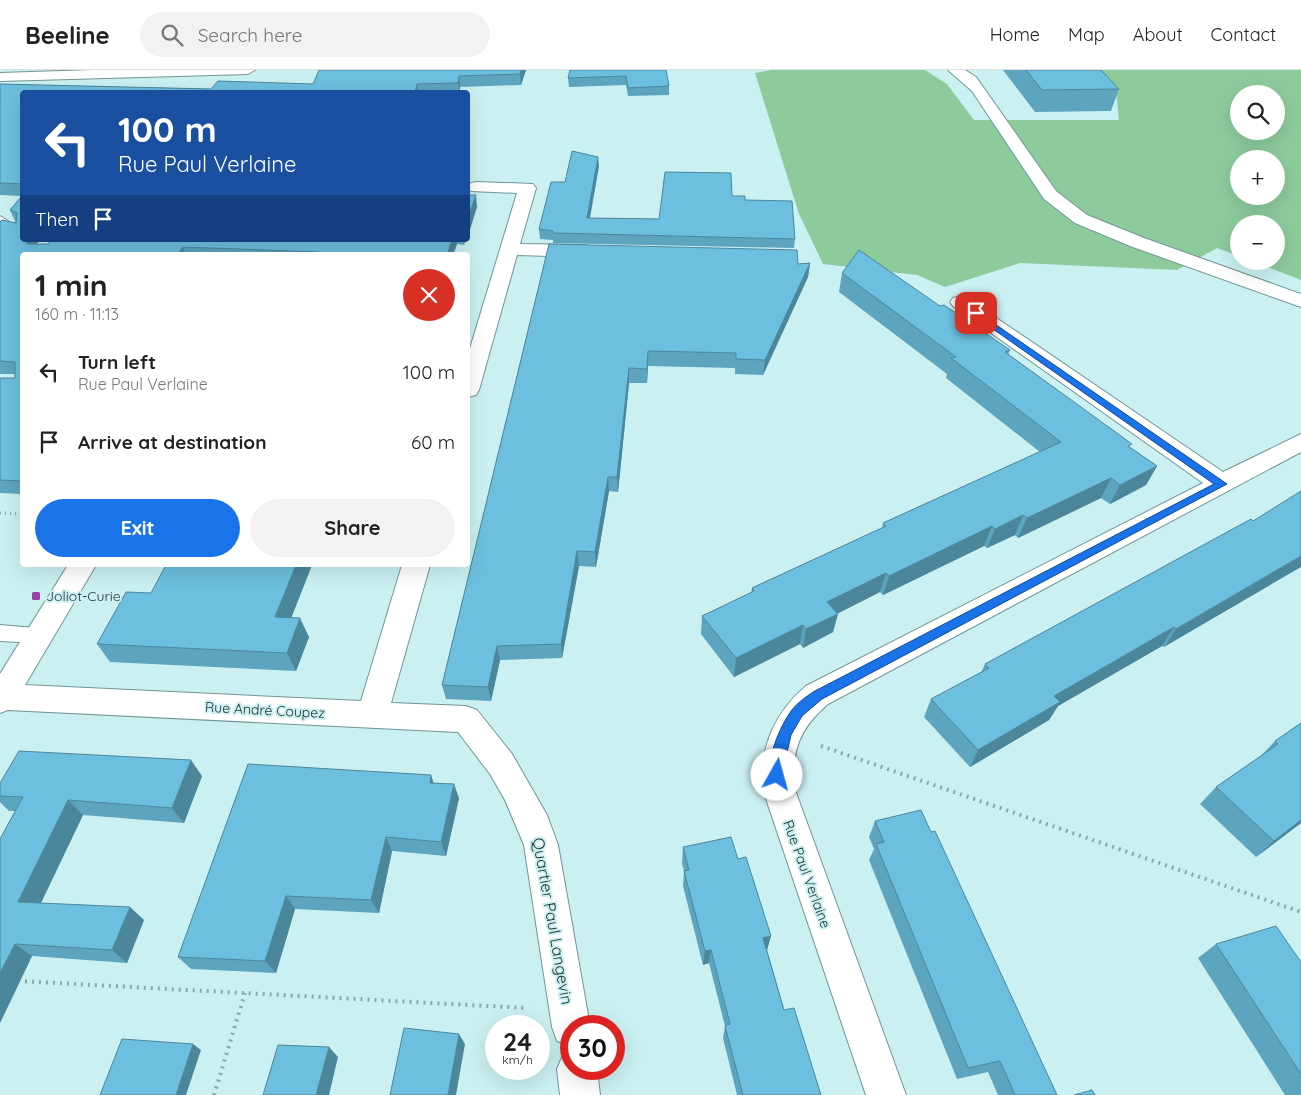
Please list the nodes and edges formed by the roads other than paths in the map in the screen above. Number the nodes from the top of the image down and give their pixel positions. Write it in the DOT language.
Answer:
graph roads {
  1 [pos="248,70"];
  2 [pos="955,70"];
  3 [pos="206,71"];
  4 [pos="0,77"];
  5 [pos="193,85"];
  6 [pos="477,187"];
  7 [pos="0,220"];
  8 [pos="20,230"];
  9 [pos="509,249"];
  10 [pos="608,252"];
  11 [pos="1301,301"];
  12 [pos="960,302"];
  13 [pos="470,379"];
  14 [pos="1301,442"];
  15 [pos="1222,484"];
  16 [pos="81,567"];
  17 [pos="415,567"];
  18 [pos="0,633"];
  19 [pos="40,635"];
  20 [pos="1,698"];
  21 [pos="372,715"];
  22 [pos="569,1015"];
  23 [pos="578,1080"];
  24 [pos="580,1095"];
  25 [pos="886,1095"];
  1 -- 3 [label="street"];
  2 -- 11 [label="street"];
  3 -- 4 [label="street"];
  3 -- 5 [label="street"];
  6 -- 9 [label="street"];
  7 -- 8 [label="lane"];
  9 -- 10 [label="street"];
  9 -- 13 [label="street"];
  12 -- 15 [label="street"];
  14 -- 15 [label="street, Rue Paul Verlaine"];
  15 -- 25 [label="street, Rue Paul Verlaine"];
  16 -- 19 [label="street"];
  17 -- 21 [label="street"];
  18 -- 19 [label="lane"];
  19 -- 20 [label="street"];
  20 -- 21 [label="street, Rue André Coupez"];
  21 -- 22 [label="street, Quartier Paul Langevin"];
  23 -- 24 [label="street"];
}
